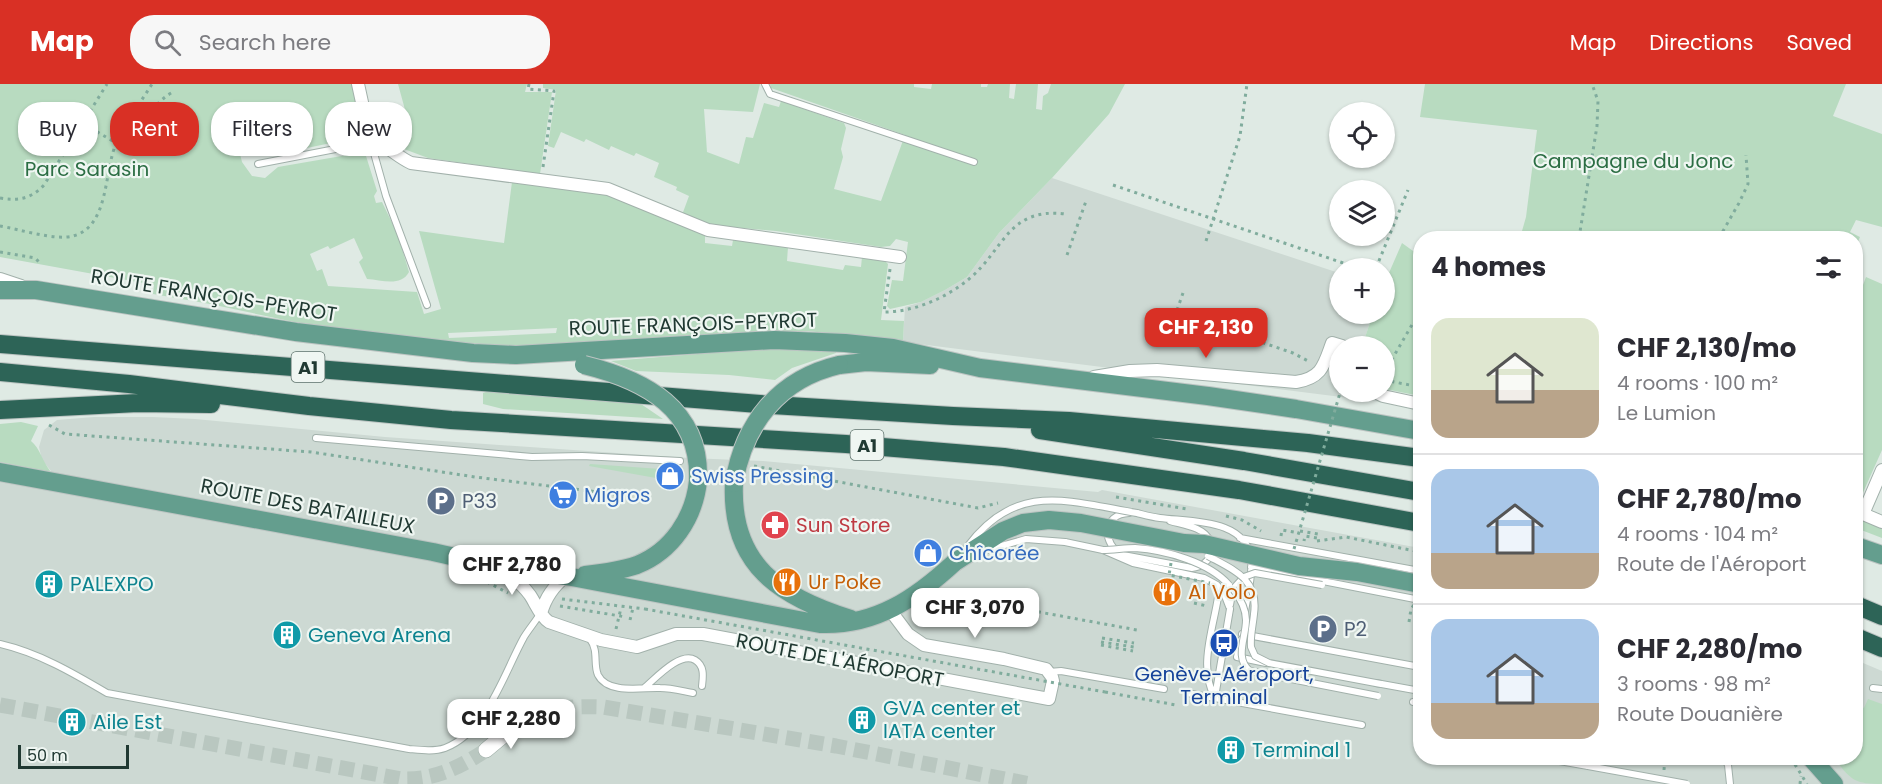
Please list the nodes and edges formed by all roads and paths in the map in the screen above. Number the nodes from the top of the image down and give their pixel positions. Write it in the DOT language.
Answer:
graph roads {
  1 [pos="107,84"];
  2 [pos="152,84"];
  3 [pos="358,84"];
  4 [pos="529,84"];
  5 [pos="765,84"];
  6 [pos="1247,84"];
  7 [pos="1592,84"];
  8 [pos="172,92"];
  9 [pos="97,102"];
  10 [pos="141,102"];
  11 [pos="158,102"];
  12 [pos="362,102"];
  13 [pos="325,151"];
  14 [pos="1746,155"];
  15 [pos="63,156"];
  16 [pos="113,156"];
  17 [pos="375,156"];
  18 [pos="397,156"];
  19 [pos="974,162"];
  20 [pos="258,164"];
  21 [pos="541,180"];
  22 [pos="1113,185"];
  23 [pos="1408,190"];
  24 [pos="0,198"];
  25 [pos="1086,201"];
  26 [pos="1065,214"];
  27 [pos="1213,220"];
  28 [pos="0,226"];
  29 [pos="1580,231"];
  30 [pos="1723,231"];
  31 [pos="1206,241"];
  32 [pos="0,252"];
  33 [pos="1067,255"];
  34 [pos="896,256"];
  35 [pos="1329,258"];
  36 [pos="1380,258"];
  37 [pos="41,264"];
  38 [pos="0,279"];
  39 [pos="0,290"];
  40 [pos="36,290"];
  41 [pos="1183,293"];
  42 [pos="427,305"];
  43 [pos="1413,323"];
  44 [pos="0,344"];
  45 [pos="1329,351"];
  46 [pos="1395,354"];
  47 [pos="516,355"];
  48 [pos="980,368"];
  49 [pos="1322,369"];
  50 [pos="0,372"];
  51 [pos="1078,380"];
  52 [pos="1395,382"];
  53 [pos="1413,386"];
  54 [pos="1395,399"];
  55 [pos="1338,402"];
  56 [pos="1413,402"];
  57 [pos="309,406"];
  58 [pos="0,410"];
  59 [pos="953,416"];
  60 [pos="47,424"];
  61 [pos="1413,430"];
  62 [pos="316,438"];
  63 [pos="1413,457"];
  64 [pos="680,461"];
  65 [pos="1882,470"];
  66 [pos="0,472"];
  67 [pos="1413,491"];
  68 [pos="613,501"];
  69 [pos="1863,505"];
  70 [pos="1135,513"];
  71 [pos="1863,514"];
  72 [pos="1158,518"];
  73 [pos="1413,522"];
  74 [pos="1882,522"];
  75 [pos="1299,532"];
  76 [pos="1281,536"];
  77 [pos="1304,541"];
  78 [pos="1184,543"];
  79 [pos="1234,543"];
  80 [pos="1863,548"];
  81 [pos="1103,550"];
  82 [pos="1292,554"];
  83 [pos="1206,555"];
  84 [pos="1882,555"];
  85 [pos="955,562"];
  86 [pos="1251,567"];
  87 [pos="1413,570"];
  88 [pos="488,572"];
  89 [pos="566,576"];
  90 [pos="1244,577"];
  91 [pos="1413,583"];
  92 [pos="1231,587"];
  93 [pos="508,593"];
  94 [pos="1220,594"];
  95 [pos="562,599"];
  96 [pos="1413,601"];
  97 [pos="1413,601"];
  98 [pos="1000,605"];
  99 [pos="560,606"];
  100 [pos="1413,607"];
  101 [pos="621,608"];
  102 [pos="633,608"];
  103 [pos="1863,608"];
  104 [pos="1230,609"];
  105 [pos="890,610"];
  106 [pos="541,613"];
  107 [pos="1882,616"];
  108 [pos="626,617"];
  109 [pos="630,620"];
  110 [pos="855,621"];
  111 [pos="1409,622"];
  112 [pos="1137,630"];
  113 [pos="1242,634"];
  114 [pos="615,635"];
  115 [pos="586,636"];
  116 [pos="1863,640"];
  117 [pos="1101,642"];
  118 [pos="0,644"];
  119 [pos="1134,647"];
  120 [pos="1882,648"];
  121 [pos="1413,666"];
  122 [pos="1049,672"];
  123 [pos="1381,684"];
  124 [pos="702,686"];
  125 [pos="643,688"];
  126 [pos="1873,688"];
  127 [pos="1164,689"];
  128 [pos="1882,689"];
  129 [pos="1413,690"];
  130 [pos="693,693"];
  131 [pos="1187,693"];
  132 [pos="1378,696"];
  133 [pos="1215,698"];
  134 [pos="1176,705"];
  135 [pos="1362,725"];
  136 [pos="511,732"];
  137 [pos="486,750"];
  138 [pos="1582,765"];
  139 [pos="1728,765"];
  140 [pos="1817,765"];
  141 [pos="1822,765"];
  142 [pos="1588,766"];
  143 [pos="1830,780"];
  144 [pos="1687,784"];
  145 [pos="1730,784"];
  146 [pos="1800,784"];
  147 [pos="1807,784"];
  1 -- 9 [label="path"];
  2 -- 10 [label="path"];
  3 -- 12 [label="street"];
  4 -- 21 [label="path"];
  5 -- 19 [label="lane"];
  6 -- 27 [label="path"];
  7 -- 29 [label="path"];
  8 -- 11 [label="path"];
  13 -- 20 [label="lane"];
  14 -- 30 [label="path"];
  15 -- 24 [label="path"];
  16 -- 28 [label="path"];
  17 -- 42 [label="lane"];
  18 -- 21 [label="street"];
  21 -- 34 [label="street"];
  22 -- 27 [label="path"];
  23 -- 36 [label="path"];
  25 -- 33 [label="path"];
  26 -- 34 [label="path"];
  27 -- 31 [label="path"];
  27 -- 35 [label="path"];
  32 -- 37 [label="path"];
  38 -- 40 [label="street, ROUTE FRANÇOIS-PEYROT"];
  39 -- 40 [label="main road, ROUTE FRANÇOIS-PEYROT"];
  40 -- 47 [label="main road, ROUTE FRANÇOIS-PEYROT"];
  41 -- 49 [label="path"];
  43 -- 46 [label="path"];
  44 -- 59 [label="highway, A1"];
  45 -- 49 [label="street"];
  47 -- 48 [label="main road, ROUTE FRANÇOIS-PEYROT"];
  47 -- 89 [label="main road, bridge"];
  48 -- 51 [label="main road, ROUTE FRANÇOIS-PEYROT"];
  48 -- 110 [label="main road, bridge"];
  49 -- 51 [label="street"];
  50 -- 57 [label="highway, A1"];
  51 -- 61 [label="main road, ROUTE FRANÇOIS-PEYROT"];
  52 -- 53 [label="path"];
  54 -- 56 [label="street"];
  55 -- 75 [label="path, bridge"];
  57 -- 58 [label="highway"];
  57 -- 73 [label="highway, A1"];
  59 -- 63 [label="highway"];
  59 -- 67 [label="highway, A1"];
  60 -- 68 [label="path"];
  62 -- 64 [label="lane"];
  65 -- 69 [label="street"];
  66 -- 88 [label="main road, ROUTE DES BATAILLEUX"];
  70 -- 72 [label="lane"];
  70 -- 72 [label="lane"];
  70 -- 85 [label="lane, bridge"];
  71 -- 74 [label="street"];
  72 -- 79 [label="lane"];
  75 -- 76 [label="path, bridge"];
  75 -- 77 [label="path"];
  75 -- 82 [label="path, bridge"];
  78 -- 79 [label="main road, ROUTE DES BATAILLEUX, bridge"];
  78 -- 83 [label="lane, bridge"];
  78 -- 85 [label="main road, ROUTE DES BATAILLEUX, bridge"];
  79 -- 83 [label="lane, bridge"];
  79 -- 86 [label="lane"];
  79 -- 87 [label="lane"];
  79 -- 91 [label="main road, ROUTE DES BATAILLEUX, bridge"];
  80 -- 84 [label="main road"];
  81 -- 85 [label="lane, bridge"];
  81 -- 92 [label="lane, bridge"];
  81 -- 94 [label="lane, bridge"];
  83 -- 90 [label="lane, bridge"];
  85 -- 105 [label="main road, ROUTE DES BATAILLEUX"];
  86 -- 96 [label="lane"];
  86 -- 113 [label="lane"];
  88 -- 89 [label="main road, ROUTE DES BATAILLEUX"];
  88 -- 93 [label="path"];
  88 -- 106 [label="street, ROUTE DE L'AÉROPORT"];
  89 -- 106 [label="street"];
  89 -- 110 [label="main road, ROUTE DES BATAILLEUX"];
  90 -- 92 [label="lane, bridge"];
  90 -- 97 [label="lane, bridge"];
  90 -- 123 [label="lane, bridge"];
  92 -- 94 [label="lane"];
  92 -- 104 [label="lane, bridge"];
  92 -- 132 [label="lane, bridge"];
  94 -- 104 [label="lane"];
  94 -- 133 [label="lane, bridge"];
  95 -- 101 [label="path"];
  98 -- 112 [label="path"];
  99 -- 108 [label="path"];
  100 -- 111 [label="path, bridge"];
  101 -- 102 [label="path"];
  101 -- 114 [label="path"];
  102 -- 109 [label="path"];
  102 -- 134 [label="path, bridge"];
  103 -- 107 [label="highway"];
  104 -- 133 [label="lane, bridge"];
  105 -- 110 [label="main road, ROUTE DES BATAILLEUX"];
  105 -- 122 [label="street, ROUTE DE L'AÉROPORT"];
  106 -- 115 [label="street, ROUTE DE L'AÉROPORT"];
  106 -- 118 [label="lane"];
  113 -- 121 [label="lane"];
  113 -- 129 [label="lane"];
  115 -- 122 [label="street, ROUTE DE L'AÉROPORT"];
  115 -- 125 [label="lane"];
  116 -- 120 [label="highway"];
  117 -- 119 [label="path"];
  122 -- 127 [label="lane"];
  124 -- 125 [label="lane"];
  125 -- 130 [label="lane"];
  126 -- 128 [label="lane"];
  131 -- 133 [label="lane"];
  133 -- 135 [label="lane"];
  136 -- 137 [label="street"];
  138 -- 142 [label="lane"];
  139 -- 145 [label="lane"];
  140 -- 143 [label="main road"];
  141 -- 143 [label="lane"];
  142 -- 144 [label="lane, bridge"];
  146 -- 147 [label="path"];
}
